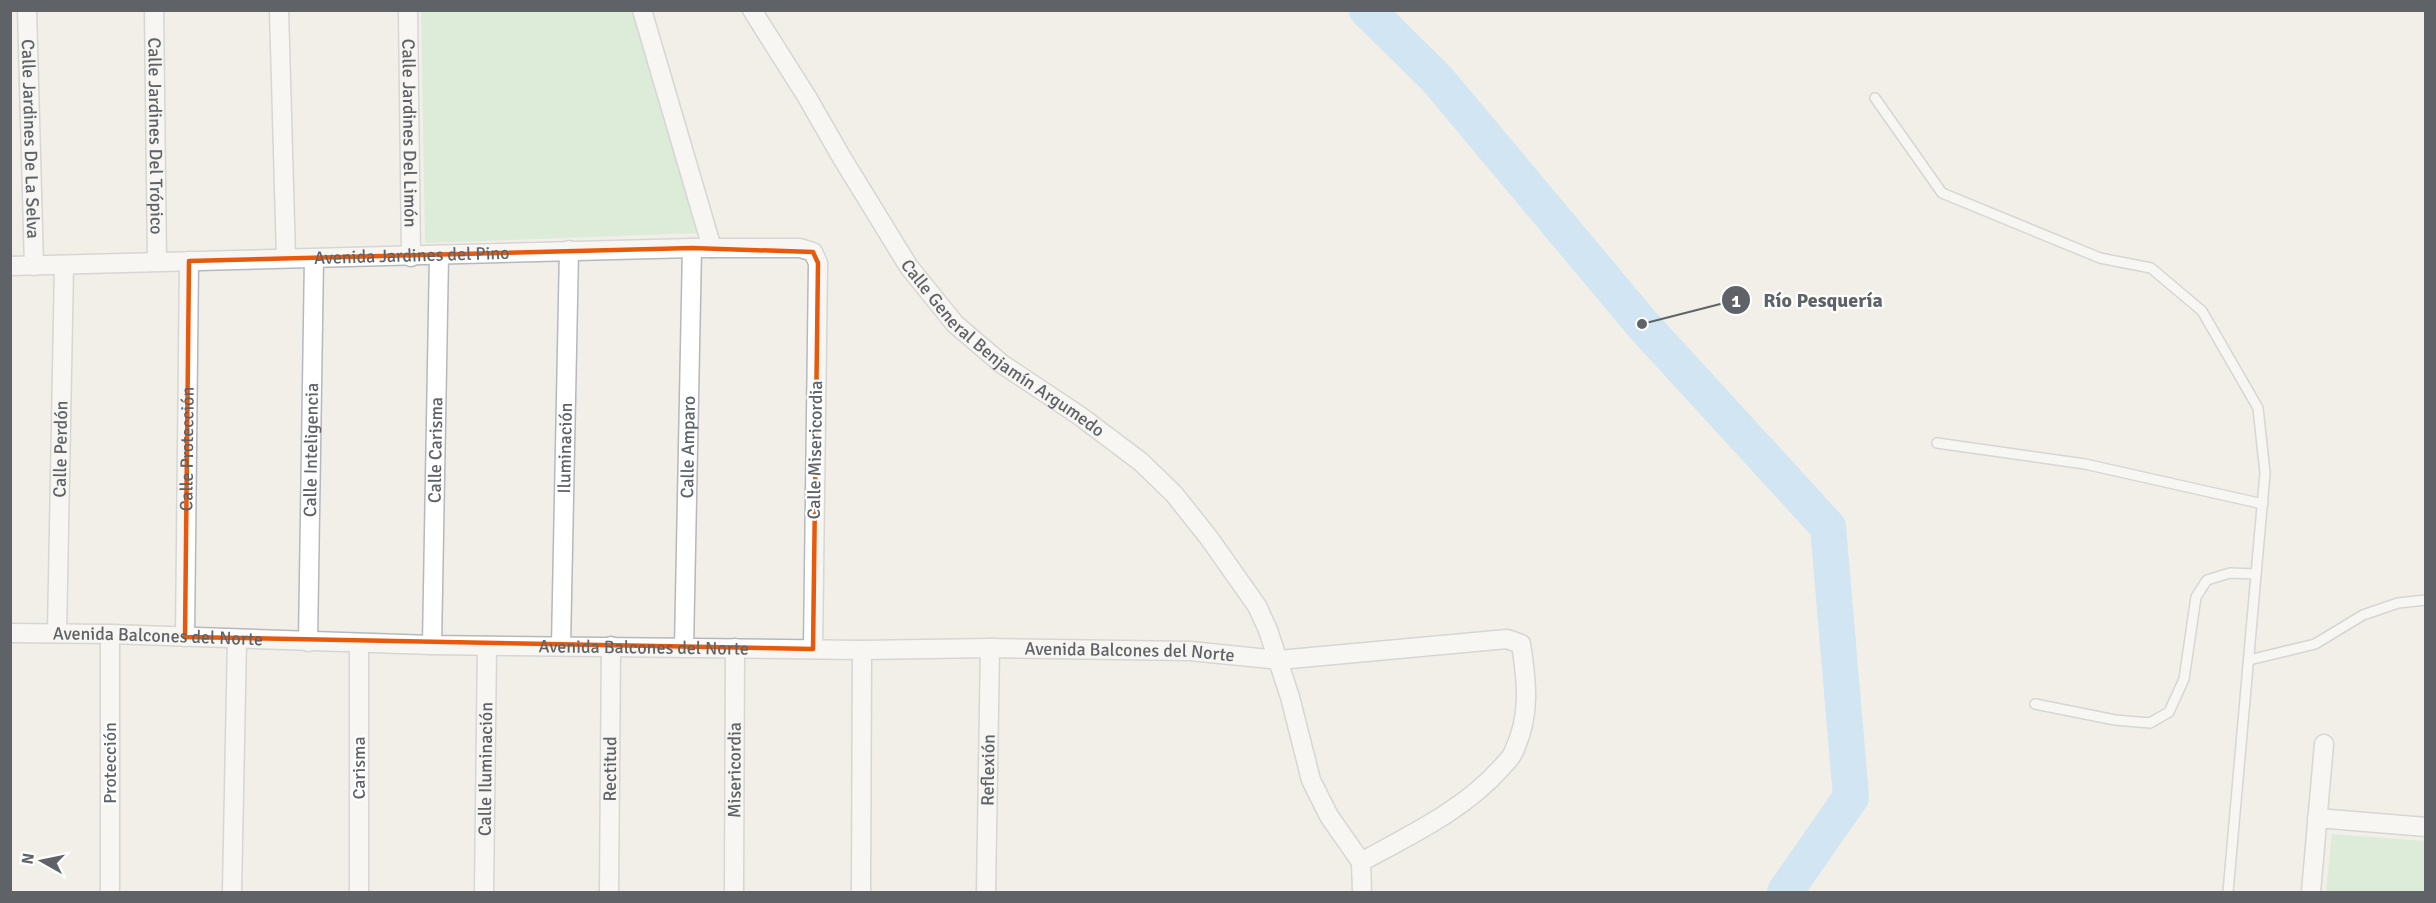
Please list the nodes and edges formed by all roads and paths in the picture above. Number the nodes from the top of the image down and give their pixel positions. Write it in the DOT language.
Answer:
graph roads {
  1 [pos="27,10"];
  2 [pos="154,10"];
  3 [pos="279,10"];
  4 [pos="408,10"];
  5 [pos="642,10"];
  6 [pos="752,10"];
  7 [pos="1875,99"];
  8 [pos="692,248"];
  9 [pos="711,248"];
  10 [pos="569,250"];
  11 [pos="813,252"];
  12 [pos="440,255"];
  13 [pos="411,257"];
  14 [pos="286,258"];
  15 [pos="314,258"];
  16 [pos="189,261"];
  17 [pos="157,262"];
  18 [pos="10,266"];
  19 [pos="34,266"];
  20 [pos="64,266"];
  21 [pos="1937,443"];
  22 [pos="2263,504"];
  23 [pos="2256,574"];
  24 [pos="2426,600"];
  25 [pos="10,633"];
  26 [pos="57,633"];
  27 [pos="110,634"];
  28 [pos="185,637"];
  29 [pos="237,639"];
  30 [pos="308,642"];
  31 [pos="359,644"];
  32 [pos="432,645"];
  33 [pos="488,646"];
  34 [pos="561,646"];
  35 [pos="611,646"];
  36 [pos="684,648"];
  37 [pos="735,648"];
  38 [pos="990,648"];
  39 [pos="813,649"];
  40 [pos="862,650"];
  41 [pos="1279,660"];
  42 [pos="2249,660"];
  43 [pos="2035,704"];
  44 [pos="2324,744"];
  45 [pos="2317,818"];
  46 [pos="2426,828"];
  47 [pos="1361,862"];
  48 [pos="110,892"];
  49 [pos="232,892"];
  50 [pos="359,892"];
  51 [pos="484,892"];
  52 [pos="609,892"];
  53 [pos="734,892"];
  54 [pos="861,892"];
  55 [pos="986,892"];
  56 [pos="1362,892"];
  57 [pos="2228,892"];
  58 [pos="2311,892"];
  1 -- 19 [label="street, Calle Jardines De La Selva"];
  2 -- 17 [label="street, Calle Jardines Del Trópico"];
  3 -- 14 [label="street"];
  4 -- 13 [label="street, Calle Jardines Del Limón"];
  5 -- 9 [label="street"];
  6 -- 41 [label="street, Calle General Benjamín Argumedo"];
  7 -- 22 [label="lane"];
  8 -- 9 [label="street, Avenida Jardines del Pino"];
  8 -- 10 [label="street, Avenida Jardines del Pino"];
  8 -- 36 [label="street, Calle Amparo"];
  9 -- 11 [label="street, Avenida Jardines del Pino"];
  10 -- 12 [label="street, Avenida Jardines del Pino"];
  10 -- 34 [label="street, Iluminación"];
  11 -- 39 [label="street, Calle Misericordia"];
  12 -- 13 [label="street, Avenida Jardines del Pino"];
  12 -- 32 [label="street, Calle Carisma"];
  13 -- 15 [label="street, Avenida Jardines del Pino"];
  14 -- 15 [label="street, Avenida Jardines del Pino"];
  14 -- 16 [label="street, Avenida Jardines del Pino"];
  15 -- 30 [label="street, Calle Inteligencia"];
  16 -- 17 [label="street, Avenida Jardines del Pino"];
  16 -- 28 [label="street, Calle Protección"];
  17 -- 20 [label="street, Avenida Jardines del Pino"];
  18 -- 19 [label="street, Avenida Jardines del Pino"];
  19 -- 20 [label="street, Avenida Jardines del Pino"];
  20 -- 26 [label="street, Calle Perdón"];
  21 -- 22 [label="lane"];
  22 -- 23 [label="lane"];
  23 -- 42 [label="lane"];
  23 -- 43 [label="lane"];
  24 -- 42 [label="lane"];
  25 -- 26 [label="street, Avenida Balcones del Norte"];
  26 -- 27 [label="street, Avenida Balcones del Norte"];
  27 -- 28 [label="street, Avenida Balcones del Norte"];
  27 -- 48 [label="street, Protección"];
  28 -- 29 [label="street, Avenida Balcones del Norte"];
  29 -- 30 [label="street, Avenida Balcones del Norte"];
  29 -- 49 [label="street"];
  30 -- 31 [label="street, Avenida Balcones del Norte"];
  31 -- 32 [label="street, Avenida Balcones del Norte"];
  31 -- 50 [label="street, Carisma"];
  32 -- 33 [label="street, Avenida Balcones del Norte"];
  33 -- 34 [label="street, Avenida Balcones del Norte"];
  33 -- 51 [label="street, Calle Iluminación"];
  34 -- 35 [label="street, Avenida Balcones del Norte"];
  35 -- 36 [label="street, Avenida Balcones del Norte"];
  35 -- 52 [label="street, Rectitud"];
  36 -- 37 [label="street, Avenida Balcones del Norte"];
  37 -- 39 [label="street, Avenida Balcones del Norte"];
  37 -- 53 [label="street, Misericordia"];
  38 -- 40 [label="street, Avenida Balcones del Norte"];
  38 -- 41 [label="street, Avenida Balcones del Norte"];
  38 -- 55 [label="street, Reflexión"];
  39 -- 40 [label="street, Avenida Balcones del Norte"];
  40 -- 54 [label="street"];
  41 -- 47 [label="street, Calle General Benjamín Argumedo"];
  41 -- 47 [label="street, Avenida Balcones del Norte"];
  42 -- 57 [label="lane"];
  44 -- 45 [label="street"];
  45 -- 46 [label="street"];
  45 -- 58 [label="street"];
  47 -- 56 [label="street"];
}
